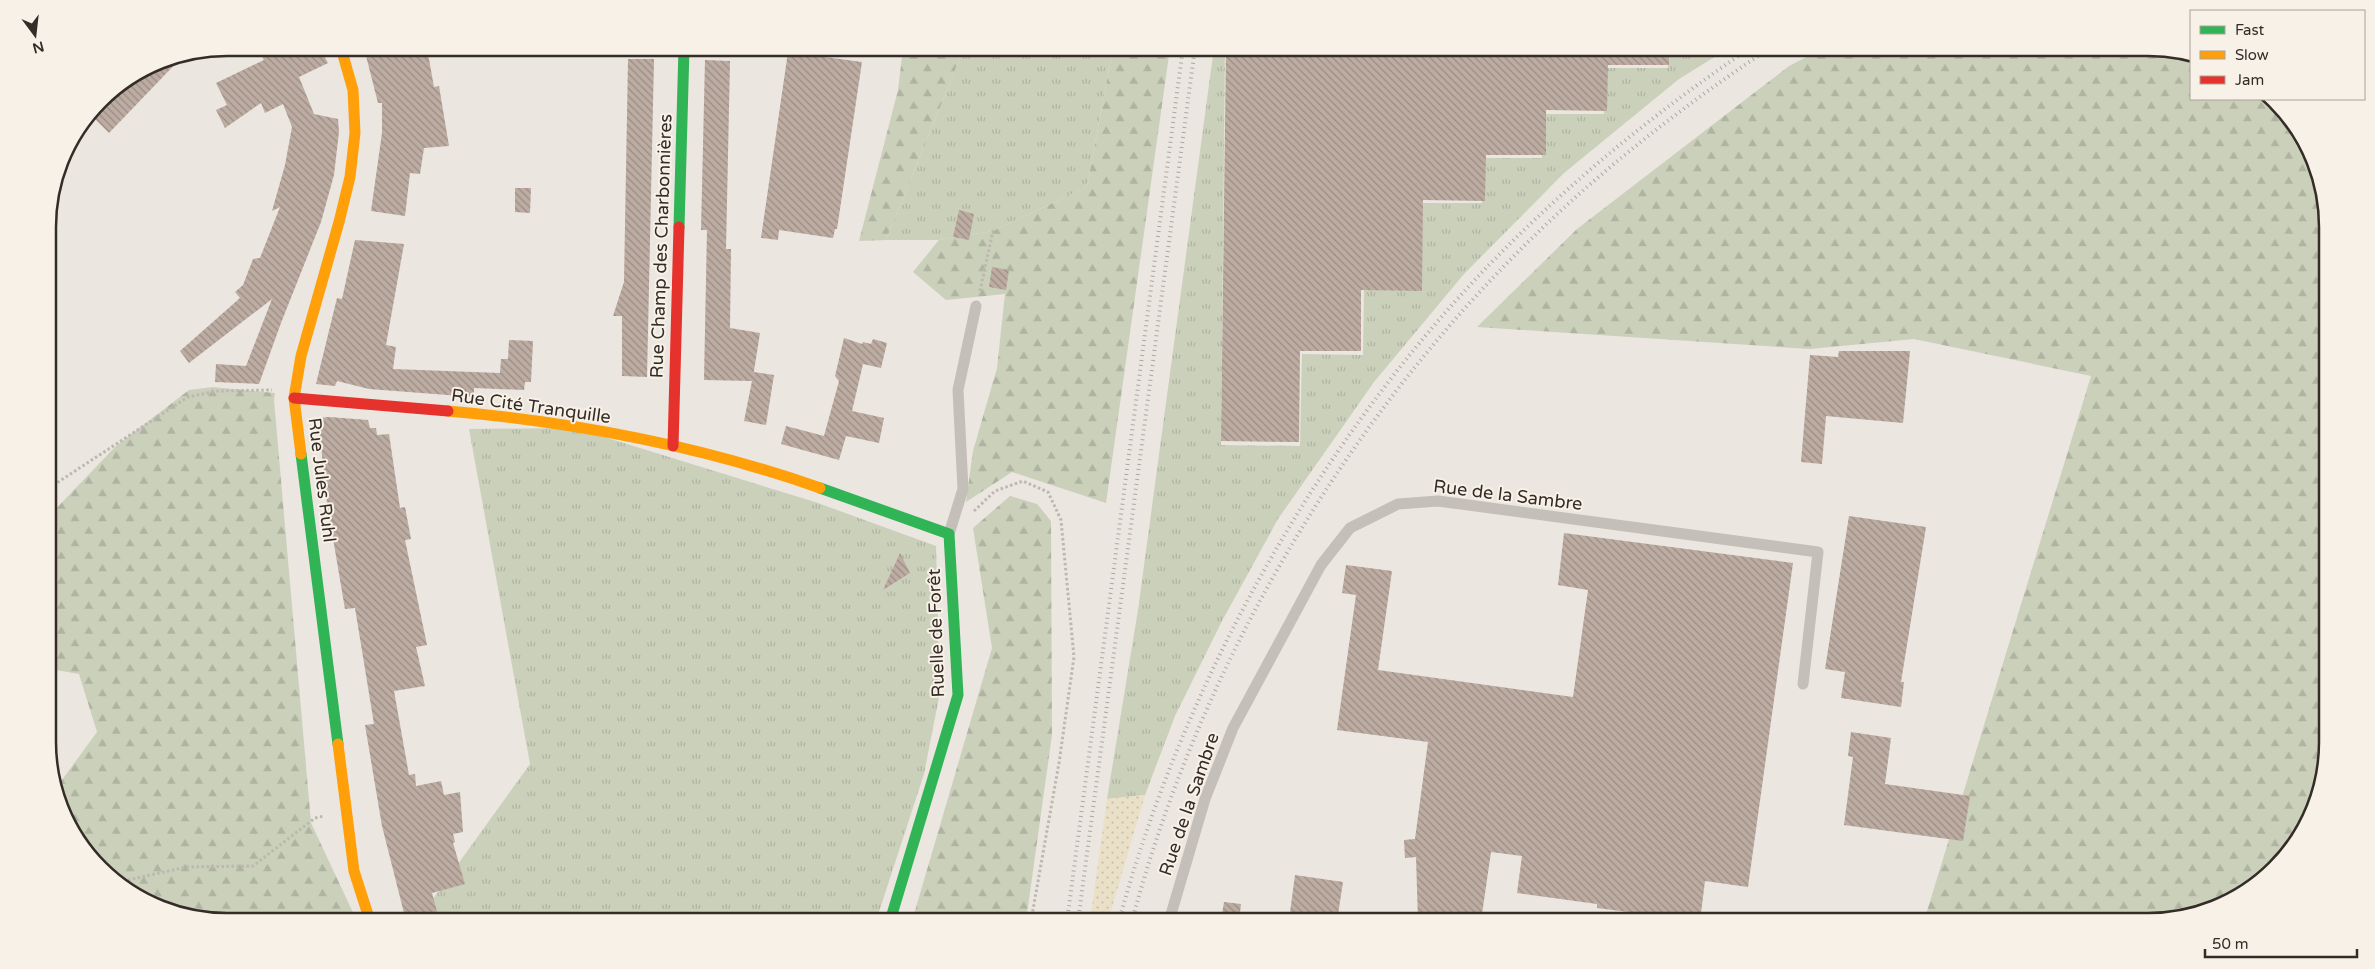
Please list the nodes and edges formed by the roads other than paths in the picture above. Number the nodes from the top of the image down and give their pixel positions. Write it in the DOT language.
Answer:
graph roads {
  1 [pos="344,57"];
  2 [pos="684,57"];
  3 [pos="976,306"];
  4 [pos="294,398"];
  5 [pos="673,446"];
  6 [pos="950,534"];
  7 [pos="1803,684"];
  8 [pos="367,913"];
  9 [pos="893,913"];
  10 [pos="1171,913"];
  1 -- 4 [label="street, Rue Jules Ruhl"];
  2 -- 5 [label="street, Rue Champ des Charbonnières"];
  3 -- 6 [label="lane"];
  4 -- 5 [label="street, Rue Cité Tranquille"];
  4 -- 8 [label="street, Rue Jules Ruhl"];
  5 -- 6 [label="street, Rue Cité Tranquille"];
  6 -- 9 [label="street, Ruelle de Forêt"];
  7 -- 10 [label="lane, Rue de la Sambre"];
}
